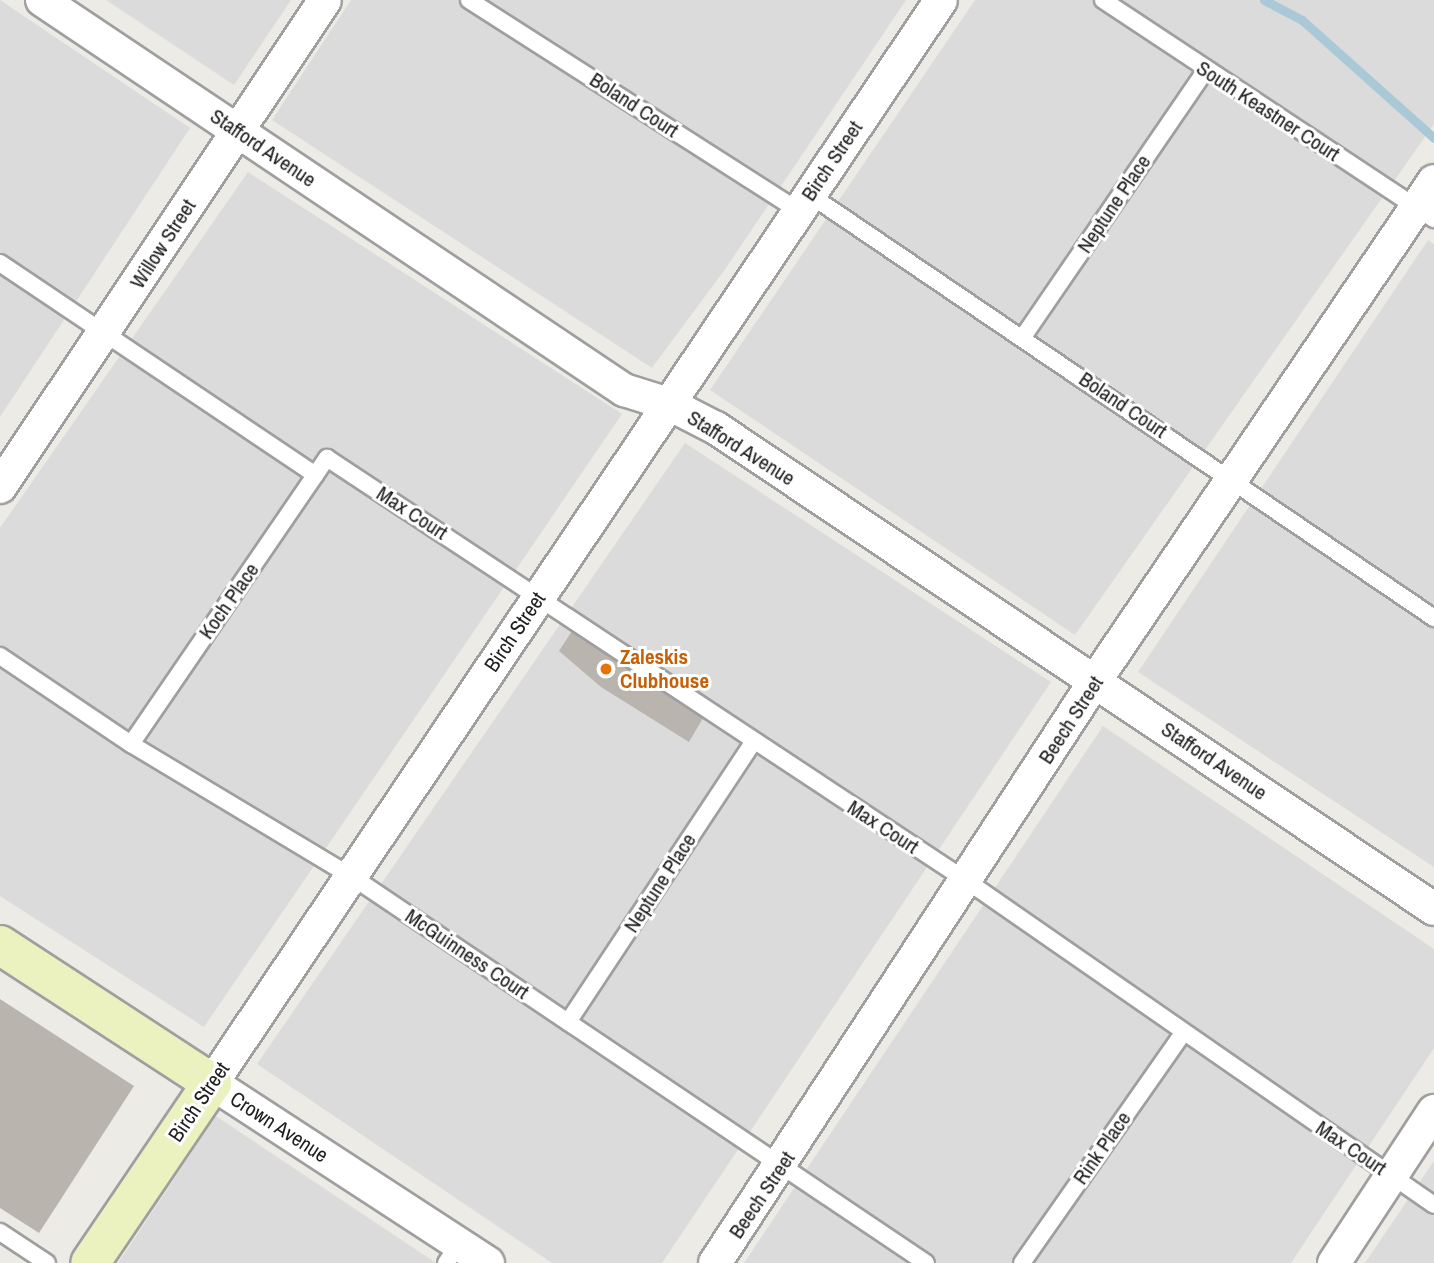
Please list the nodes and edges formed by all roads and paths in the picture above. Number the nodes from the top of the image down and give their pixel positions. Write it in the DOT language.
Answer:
graph roads {
  1 [pos="42,0"];
  2 [pos="324,0"];
  3 [pos="469,0"];
  4 [pos="941,0"];
  5 [pos="1103,0"];
  6 [pos="1205,71"];
  7 [pos="237,131"];
  8 [pos="1434,181"];
  9 [pos="804,203"];
  10 [pos="1425,213"];
  11 [pos="0,263"];
  12 [pos="105,334"];
  13 [pos="1023,337"];
  14 [pos="669,404"];
  15 [pos="327,458"];
  16 [pos="315,475"];
  17 [pos="1234,480"];
  18 [pos="0,487"];
  19 [pos="539,596"];
  20 [pos="1434,618"];
  21 [pos="0,656"];
  22 [pos="1096,681"];
  23 [pos="752,743"];
  24 [pos="131,744"];
  25 [pos="351,876"];
  26 [pos="967,881"];
  27 [pos="1434,909"];
  28 [pos="0,945"];
  29 [pos="568,1023"];
  30 [pos="1182,1033"];
  31 [pos="212,1083"];
  32 [pos="1434,1111"];
  33 [pos="782,1166"];
  34 [pos="1393,1177"];
  35 [pos="1434,1205"];
  36 [pos="0,1232"];
  37 [pos="452,1253"];
  38 [pos="47,1263"];
  39 [pos="90,1263"];
  40 [pos="488,1263"];
  41 [pos="715,1263"];
  42 [pos="926,1263"];
  43 [pos="1022,1263"];
  44 [pos="1334,1263"];
  1 -- 7 [label="street, Stafford Avenue"];
  2 -- 7 [label="street, Willow Street"];
  3 -- 9 [label="lane, Boland Court"];
  4 -- 9 [label="street, Birch Street"];
  5 -- 6 [label="lane, South Keastner Court"];
  6 -- 10 [label="lane, South Keastner Court"];
  6 -- 13 [label="lane, Neptune Place"];
  7 -- 12 [label="street, Willow Street"];
  7 -- 14 [label="street, Stafford Avenue"];
  8 -- 10 [label="street, Beech Street"];
  9 -- 13 [label="lane, Boland Court"];
  9 -- 14 [label="street, Birch Street"];
  10 -- 17 [label="street, Beech Street"];
  11 -- 12 [label="lane"];
  12 -- 16 [label="lane"];
  12 -- 18 [label="street, Willow Street"];
  13 -- 17 [label="lane, Boland Court"];
  14 -- 19 [label="street, Birch Street"];
  14 -- 22 [label="street, Stafford Avenue"];
  15 -- 16 [label="lane, Koch Place"];
  15 -- 19 [label="lane, Max Court"];
  16 -- 24 [label="lane, Koch Place"];
  17 -- 20 [label="lane, Boland Court"];
  17 -- 22 [label="street, Beech Street"];
  19 -- 23 [label="lane, Max Court"];
  19 -- 25 [label="street, Birch Street"];
  21 -- 24 [label="lane, McGuinness Court"];
  22 -- 26 [label="street, Beech Street"];
  22 -- 27 [label="street, Stafford Avenue"];
  23 -- 26 [label="lane, Max Court"];
  23 -- 29 [label="lane, Neptune Place"];
  24 -- 25 [label="lane, McGuinness Court"];
  25 -- 29 [label="lane, McGuinness Court"];
  25 -- 31 [label="street, Birch Street"];
  26 -- 30 [label="lane, Max Court"];
  26 -- 33 [label="street, Beech Street"];
  28 -- 31 [label="street, Crown Avenue"];
  29 -- 33 [label="lane, McGuinness Court"];
  30 -- 34 [label="lane, Max Court"];
  30 -- 43 [label="lane, Rink Place"];
  31 -- 37 [label="street, Crown Avenue"];
  31 -- 39 [label="street, Birch Street"];
  32 -- 34 [label="street"];
  33 -- 41 [label="street, Beech Street"];
  33 -- 42 [label="lane, McGuinness Court"];
  34 -- 35 [label="lane, Max Court"];
  34 -- 44 [label="street"];
  36 -- 38 [label="lane"];
  37 -- 40 [label="street, Crown Avenue"];
}
